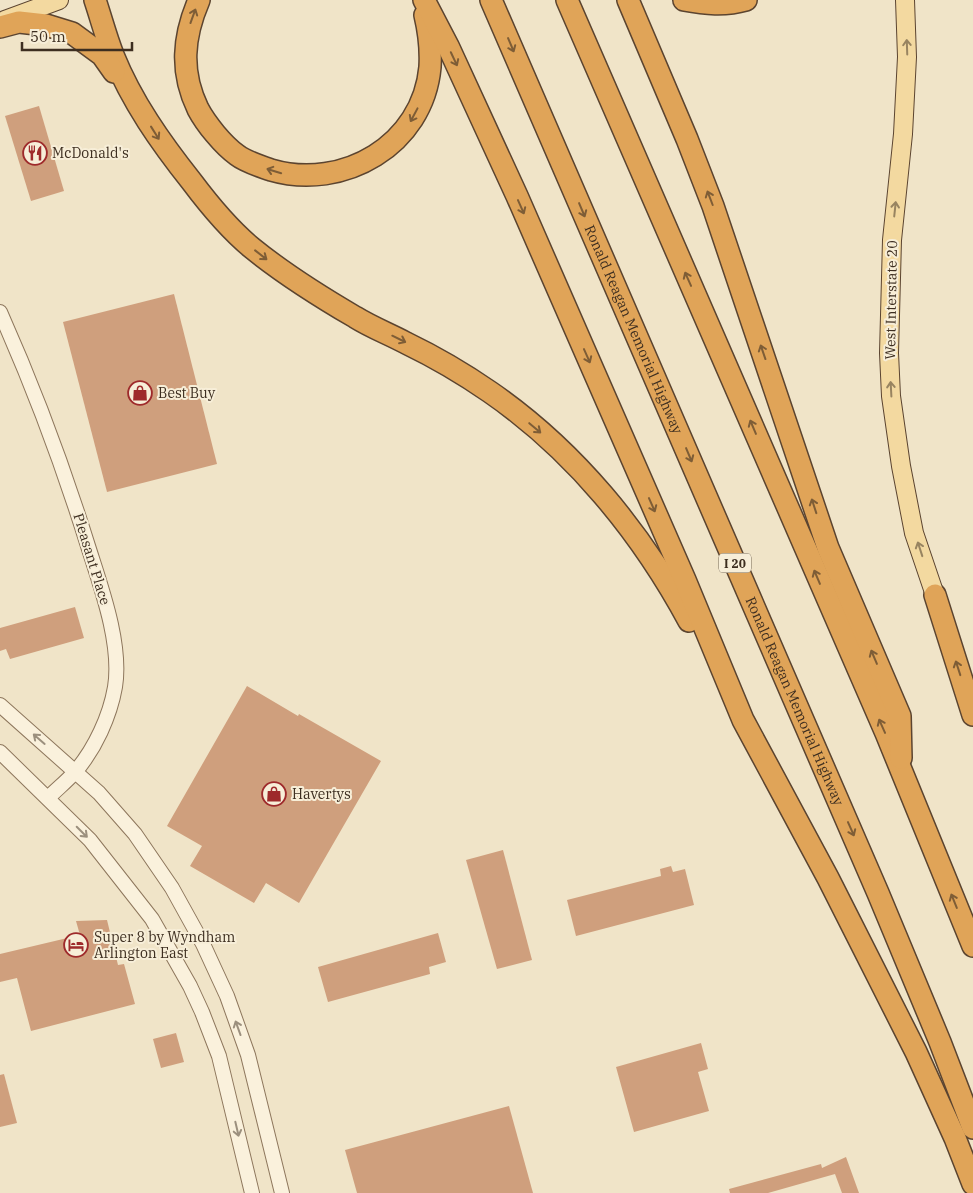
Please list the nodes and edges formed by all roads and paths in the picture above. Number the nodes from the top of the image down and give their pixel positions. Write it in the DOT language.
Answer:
graph roads {
  1 [pos="59,0"];
  2 [pos="96,0"];
  3 [pos="199,0"];
  4 [pos="423,0"];
  5 [pos="491,0"];
  6 [pos="567,0"];
  7 [pos="628,0"];
  8 [pos="684,0"];
  9 [pos="746,0"];
  10 [pos="905,0"];
  11 [pos="0,22"];
  12 [pos="0,27"];
  13 [pos="138,105"];
  14 [pos="0,312"];
  15 [pos="935,595"];
  16 [pos="0,705"];
  17 [pos="973,715"];
  18 [pos="743,720"];
  19 [pos="0,752"];
  20 [pos="901,771"];
  21 [pos="75,772"];
  22 [pos="48,798"];
  23 [pos="973,946"];
  24 [pos="973,1128"];
  25 [pos="973,1184"];
  26 [pos="252,1193"];
  27 [pos="282,1193"];
  1 -- 11 [label="main road"];
  2 -- 13 [label="highway"];
  4 -- 3 [label="highway, one-way"];
  4 -- 18 [label="highway, one-way"];
  5 -- 24 [label="highway, Ronald Reagan Memorial Highway / I 20, one-way"];
  20 -- 6 [label="highway, one-way"];
  20 -- 7 [label="highway, one-way"];
  8 -- 9 [label="highway"];
  15 -- 10 [label="main road, West Interstate 20, one-way"];
  12 -- 13 [label="highway"];
  13 -- 18 [label="highway, one-way"];
  14 -- 21 [label="street, Pleasant Place"];
  17 -- 15 [label="highway, one-way"];
  21 -- 16 [label="street, one-way"];
  18 -- 25 [label="highway"];
  19 -- 22 [label="street"];
  23 -- 20 [label="highway, one-way"];
  21 -- 22 [label="street, Pleasant Place"];
  27 -- 21 [label="street, one-way"];
  22 -- 26 [label="street, one-way"];
}
